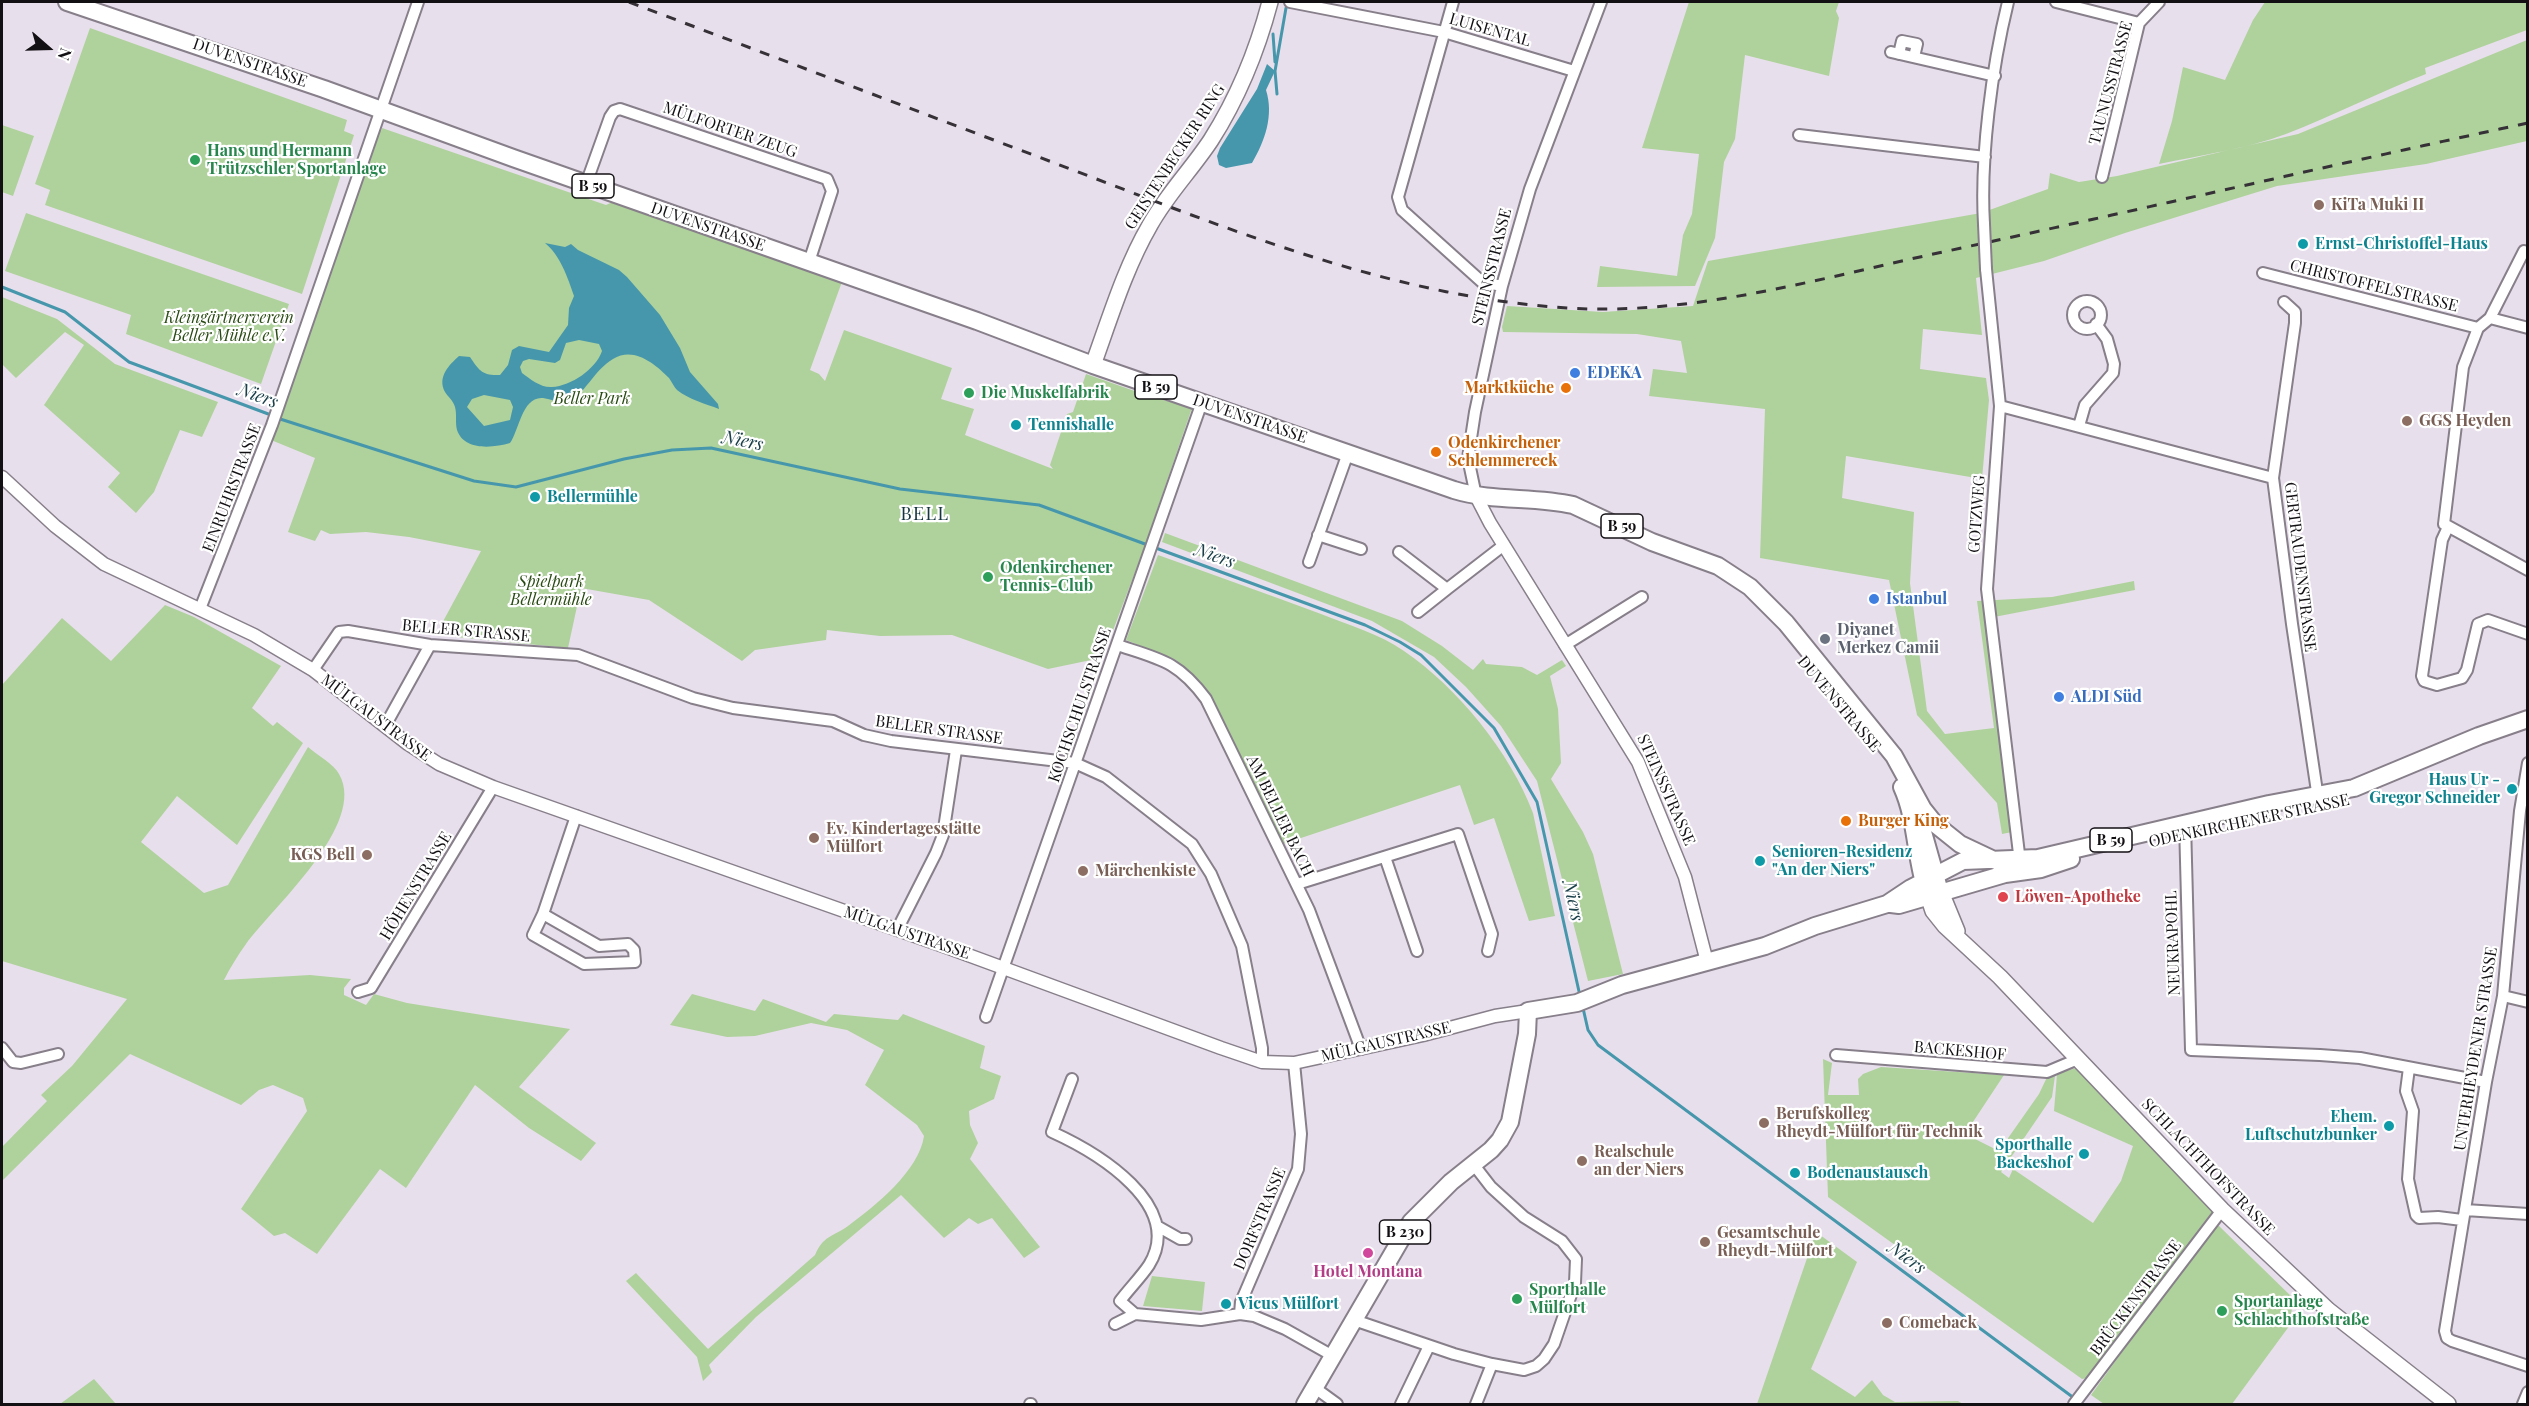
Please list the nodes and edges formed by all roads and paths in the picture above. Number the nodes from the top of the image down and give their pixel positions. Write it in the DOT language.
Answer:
graph roads {
  1 [pos="67,2"];
  2 [pos="418,2"];
  3 [pos="1270,2"];
  4 [pos="1290,2"];
  5 [pos="1453,2"];
  6 [pos="1601,2"];
  7 [pos="2008,2"];
  8 [pos="2056,2"];
  9 [pos="2159,2"];
  10 [pos="2139,23"];
  11 [pos="1444,32"];
  12 [pos="1895,53"];
  13 [pos="1574,70"];
  14 [pos="1995,76"];
  15 [pos="381,111"];
  16 [pos="1799,135"];
  17 [pos="1985,157"];
  18 [pos="2102,177"];
  19 [pos="586,183"];
  20 [pos="2524,251"];
  21 [pos="809,262"];
  22 [pos="2263,273"];
  23 [pos="1502,286"];
  24 [pos="2284,302"];
  25 [pos="2490,318"];
  26 [pos="2096,324"];
  27 [pos="2528,327"];
  28 [pos="2478,328"];
  29 [pos="1093,365"];
  30 [pos="1202,402"];
  31 [pos="2000,406"];
  32 [pos="2079,426"];
  33 [pos="1348,453"];
  34 [pos="2,477"];
  35 [pos="2273,478"];
  36 [pos="1476,496"];
  37 [pos="2446,526"];
  38 [pos="1318,534"];
  39 [pos="1504,544"];
  40 [pos="1361,549"];
  41 [pos="1399,552"];
  42 [pos="1683,555"];
  43 [pos="1309,562"];
  44 [pos="2528,570"];
  45 [pos="1447,589"];
  46 [pos="1642,597"];
  47 [pos="200,609"];
  48 [pos="1418,612"];
  49 [pos="2528,634"];
  50 [pos="430,645"];
  51 [pos="1117,645"];
  52 [pos="1565,645"];
  53 [pos="313,670"];
  54 [pos="2528,719"];
  55 [pos="385,726"];
  56 [pos="2528,730"];
  57 [pos="956,750"];
  58 [pos="1075,763"];
  59 [pos="2528,763"];
  60 [pos="493,787"];
  61 [pos="1912,790"];
  62 [pos="2318,800"];
  63 [pos="576,816"];
  64 [pos="2184,829"];
  65 [pos="1386,857"];
  66 [pos="1996,861"];
  67 [pos="2020,866"];
  68 [pos="1296,884"];
  69 [pos="1932,887"];
  70 [pos="543,914"];
  71 [pos="897,930"];
  72 [pos="1416,951"];
  73 [pos="1488,951"];
  74 [pos="1707,962"];
  75 [pos="1004,968"];
  76 [pos="358,992"];
  77 [pos="2503,996"];
  78 [pos="2528,1002"];
  79 [pos="1528,1011"];
  80 [pos="1507,1014"];
  81 [pos="986,1017"];
  82 [pos="1527,1031"];
  83 [pos="2,1048"];
  84 [pos="1361,1049"];
  85 [pos="58,1053"];
  86 [pos="1836,1055"];
  87 [pos="2078,1059"];
  88 [pos="1262,1062"];
  89 [pos="1294,1063"];
  90 [pos="2409,1068"];
  91 [pos="1071,1079"];
  92 [pos="2486,1082"];
  93 [pos="1474,1165"];
  94 [pos="2222,1210"];
  95 [pos="2528,1214"];
  96 [pos="2464,1215"];
  97 [pos="1157,1226"];
  98 [pos="1186,1239"];
  99 [pos="1136,1314"];
  100 [pos="1240,1314"];
  101 [pos="1354,1320"];
  102 [pos="1115,1324"];
  103 [pos="1429,1346"];
  104 [pos="1333,1356"];
  105 [pos="1492,1364"];
  106 [pos="2528,1366"];
  107 [pos="1315,1388"];
  108 [pos="2528,1392"];
  109 [pos="2078,1400"];
  110 [pos="1305,1404"];
  111 [pos="1337,1404"];
  112 [pos="1401,1404"];
  113 [pos="1476,1404"];
  114 [pos="2448,1404"];
  115 [pos="2523,1404"];
  1 -- 15 [label="main road, DUVENSTRASSE / B 59"];
  2 -- 15 [label="street, EINRUHRSTRASSE"];
  3 -- 29 [label="main road, GEISTENBECKER RING"];
  4 -- 11 [label="street, LUISENTAL"];
  5 -- 11 [label="street"];
  6 -- 13 [label="street, STEINSSTRASSE"];
  7 -- 14 [label="street, GOTZWEG"];
  8 -- 10 [label="street"];
  9 -- 10 [label="street, TAUNUSSTRASSE"];
  10 -- 18 [label="street, TAUNUSSTRASSE"];
  11 -- 13 [label="street, LUISENTAL"];
  11 -- 23 [label="street"];
  12 -- 14 [label="street"];
  13 -- 23 [label="street, STEINSSTRASSE"];
  14 -- 17 [label="street, GOTZWEG"];
  15 -- 19 [label="main road, DUVENSTRASSE / B 59"];
  15 -- 47 [label="street, EINRUHRSTRASSE"];
  16 -- 17 [label="street"];
  17 -- 31 [label="street, GOTZWEG, bridge"];
  19 -- 21 [label="main road, DUVENSTRASSE / B 59"];
  19 -- 21 [label="street, MÜLFORTER ZEUG"];
  20 -- 25 [label="street"];
  21 -- 29 [label="main road, DUVENSTRASSE / B 59"];
  22 -- 28 [label="street, CHRISTOFFELSTRASSE"];
  23 -- 36 [label="street, STEINSSTRASSE"];
  24 -- 35 [label="street, GERTRAUDENSTRASSE"];
  25 -- 27 [label="street"];
  25 -- 28 [label="street"];
  26 -- 32 [label="street"];
  28 -- 37 [label="street"];
  29 -- 30 [label="main road, DUVENSTRASSE / B 59"];
  30 -- 33 [label="main road, DUVENSTRASSE / B 59"];
  30 -- 51 [label="street, KOCHSCHULSTRASSE"];
  31 -- 32 [label="street"];
  31 -- 67 [label="street, GOTZWEG"];
  32 -- 35 [label="street"];
  33 -- 36 [label="main road, DUVENSTRASSE / B 59"];
  33 -- 38 [label="street"];
  34 -- 47 [label="street, MÜLGAUSTRASSE"];
  35 -- 62 [label="street, GERTRAUDENSTRASSE"];
  36 -- 39 [label="street, STEINSSTRASSE"];
  36 -- 42 [label="main road, DUVENSTRASSE / B 59"];
  37 -- 44 [label="street"];
  37 -- 49 [label="street"];
  38 -- 40 [label="street"];
  38 -- 43 [label="street"];
  39 -- 45 [label="street"];
  39 -- 52 [label="street, STEINSSTRASSE"];
  41 -- 45 [label="street"];
  42 -- 61 [label="main road, DUVENSTRASSE / B 59"];
  42 -- 69 [label="main road, DUVENSTRASSE / B 59"];
  45 -- 48 [label="street"];
  46 -- 52 [label="street"];
  47 -- 53 [label="street, MÜLGAUSTRASSE"];
  50 -- 53 [label="street, BELLER STRASSE"];
  50 -- 55 [label="street"];
  50 -- 57 [label="street, BELLER STRASSE"];
  51 -- 58 [label="street, KOCHSCHULSTRASSE"];
  51 -- 68 [label="street, AM BELLER BACH"];
  52 -- 74 [label="street, STEINSSTRASSE"];
  53 -- 55 [label="street, MÜLGAUSTRASSE"];
  54 -- 62 [label="main road, ODENKIRCHENER STRASSE / B 59"];
  55 -- 60 [label="street, MÜLGAUSTRASSE"];
  56 -- 62 [label="main road, ODENKIRCHENER STRASSE / B 59"];
  57 -- 58 [label="street, BELLER STRASSE"];
  57 -- 71 [label="street"];
  58 -- 75 [label="street, KOCHSCHULSTRASSE"];
  58 -- 88 [label="street, BELLER STRASSE"];
  59 -- 77 [label="street, UNTERHEYDENER STRASSE"];
  60 -- 63 [label="street, MÜLGAUSTRASSE"];
  60 -- 76 [label="street, HÖHENSTRASSE"];
  61 -- 66 [label="main road, B 59"];
  61 -- 69 [label="main road, B 59"];
  62 -- 64 [label="main road, ODENKIRCHENER STRASSE / B 59"];
  63 -- 70 [label="street"];
  63 -- 71 [label="street, MÜLGAUSTRASSE"];
  64 -- 67 [label="main road, ODENKIRCHENER STRASSE / B 59"];
  64 -- 90 [label="street, NEUKRAPOHL"];
  65 -- 68 [label="street"];
  65 -- 72 [label="street"];
  65 -- 73 [label="street"];
  66 -- 67 [label="main road, ODENKIRCHENER STRASSE / B 59"];
  66 -- 69 [label="main road, ODENKIRCHENER STRASSE"];
  67 -- 69 [label="main road, ODENKIRCHENER STRASSE / B 59"];
  68 -- 84 [label="street, AM BELLER BACH"];
  69 -- 74 [label="main road, MÜLGAUSTRASSE / B 59"];
  69 -- 87 [label="main road, SCHLACHTHOFSTRASSE"];
  70 -- 70 [label="street"];
  71 -- 75 [label="street, MÜLGAUSTRASSE"];
  74 -- 79 [label="main road, MÜLGAUSTRASSE"];
  75 -- 81 [label="street, KOCHSCHULSTRASSE"];
  75 -- 88 [label="street, MÜLGAUSTRASSE"];
  77 -- 78 [label="street"];
  77 -- 92 [label="street, UNTERHEYDENER STRASSE"];
  79 -- 80 [label="street, MÜLGAUSTRASSE"];
  79 -- 82 [label="main road, B 230"];
  80 -- 82 [label="street"];
  80 -- 84 [label="street, MÜLGAUSTRASSE"];
  82 -- 93 [label="main road, B 230"];
  83 -- 85 [label="street"];
  84 -- 89 [label="street, MÜLGAUSTRASSE"];
  86 -- 87 [label="street, BACKESHOF"];
  87 -- 94 [label="main road, SCHLACHTHOFSTRASSE"];
  88 -- 89 [label="street, MÜLGAUSTRASSE"];
  89 -- 100 [label="street, DORFSTRASSE"];
  90 -- 92 [label="street"];
  90 -- 96 [label="street"];
  91 -- 97 [label="street"];
  92 -- 96 [label="street, UNTERHEYDENER STRASSE"];
  93 -- 101 [label="main road, B 230"];
  93 -- 105 [label="street"];
  94 -- 109 [label="street, BRÜCKENSTRASSE"];
  94 -- 114 [label="main road, SCHLACHTHOFSTRASSE"];
  95 -- 96 [label="street"];
  96 -- 106 [label="street, UNTERHEYDENER STRASSE"];
  97 -- 98 [label="street"];
  97 -- 99 [label="street"];
  99 -- 100 [label="street"];
  99 -- 102 [label="street"];
  100 -- 104 [label="street"];
  101 -- 103 [label="street"];
  101 -- 104 [label="main road, B 230"];
  103 -- 105 [label="street"];
  103 -- 112 [label="street"];
  104 -- 107 [label="main road, B 230"];
  105 -- 113 [label="street"];
  107 -- 110 [label="main road, B 230"];
  107 -- 111 [label="street"];
  108 -- 115 [label="street"];
}
